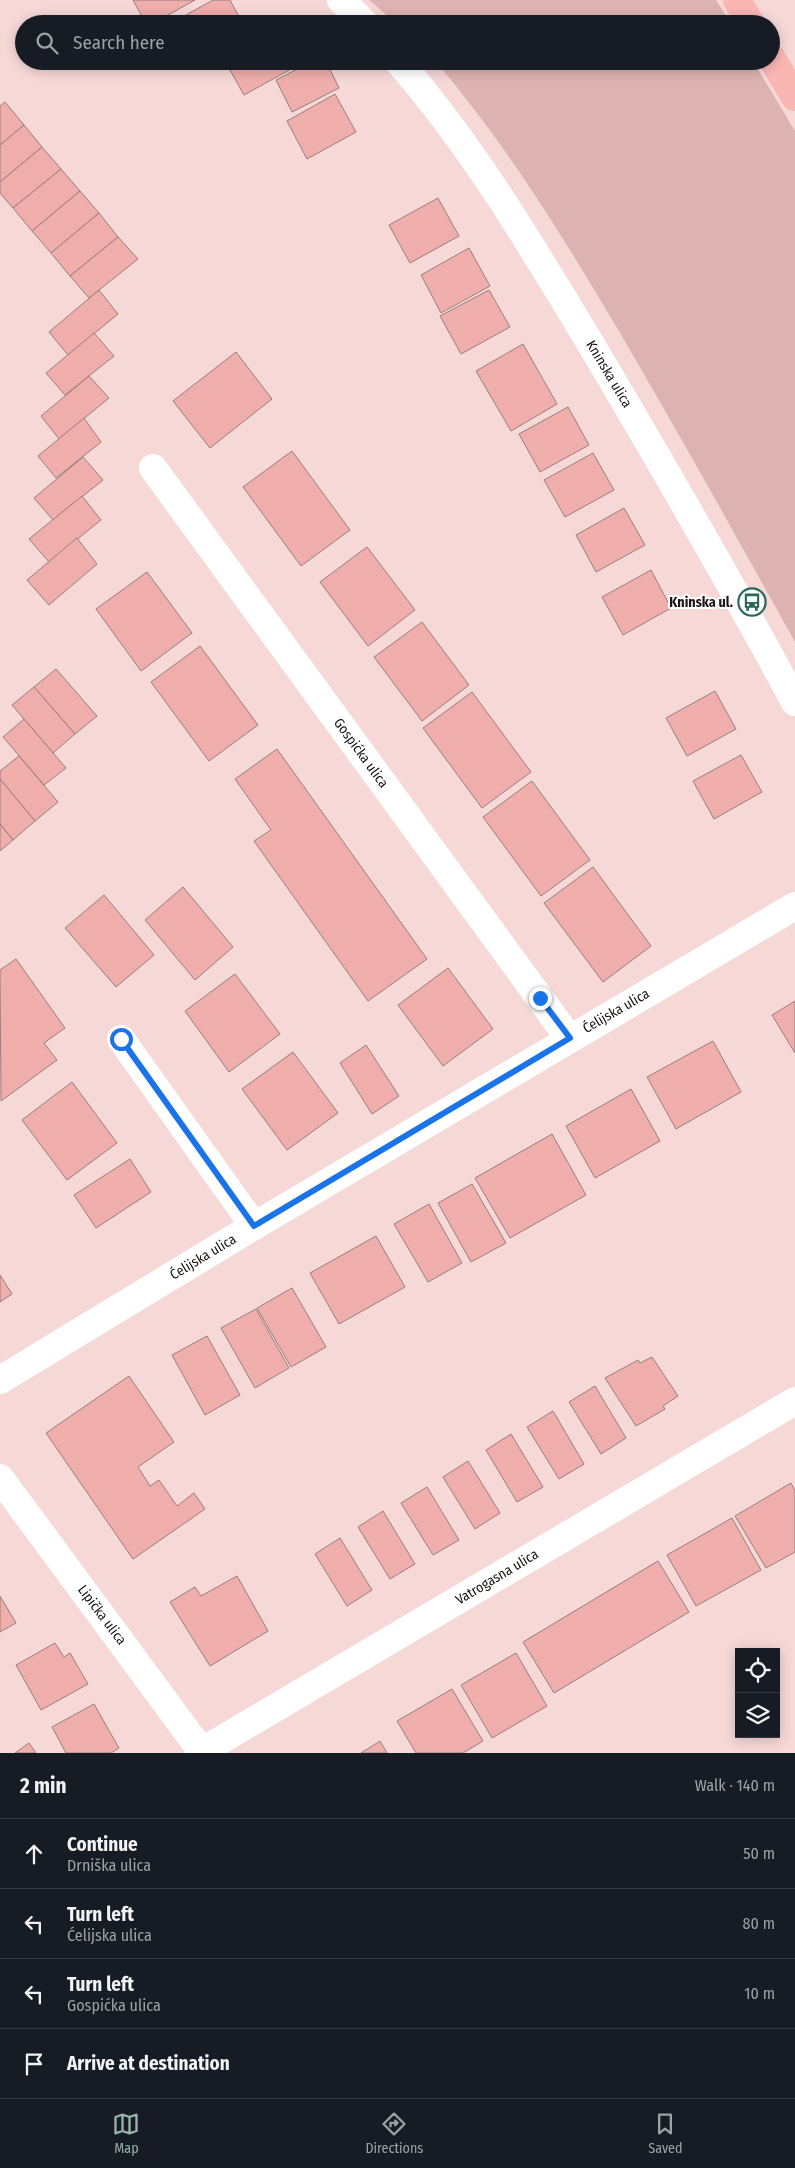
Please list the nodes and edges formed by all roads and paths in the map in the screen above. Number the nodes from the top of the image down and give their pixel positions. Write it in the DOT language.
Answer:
graph roads {
  1 [pos="341,0"];
  2 [pos="737,0"];
  3 [pos="356,15"];
  4 [pos="746,15"];
  5 [pos="405,70"];
  6 [pos="779,70"];
  7 [pos="795,97"];
  8 [pos="153,468"];
  9 [pos="795,702"];
  10 [pos="795,906"];
  11 [pos="570,1038"];
  12 [pos="121,1039"];
  13 [pos="254,1226"];
  14 [pos="0,1380"];
  15 [pos="795,1400"];
  16 [pos="0,1478"];
  17 [pos="201,1752"];
  1 -- 3 [label="street"];
  2 -- 4 [label="highway"];
  5 -- 9 [label="street, Kninska ulica"];
  6 -- 7 [label="highway"];
  8 -- 11 [label="street, Gospićka ulica"];
  10 -- 11 [label="street, Ćelijska ulica"];
  11 -- 13 [label="street, Ćelijska ulica"];
  12 -- 13 [label="street"];
  13 -- 14 [label="street, Ćelijska ulica"];
  15 -- 17 [label="street, Vatrogasna ulica"];
  16 -- 17 [label="street, Lipička ulica"];
}
